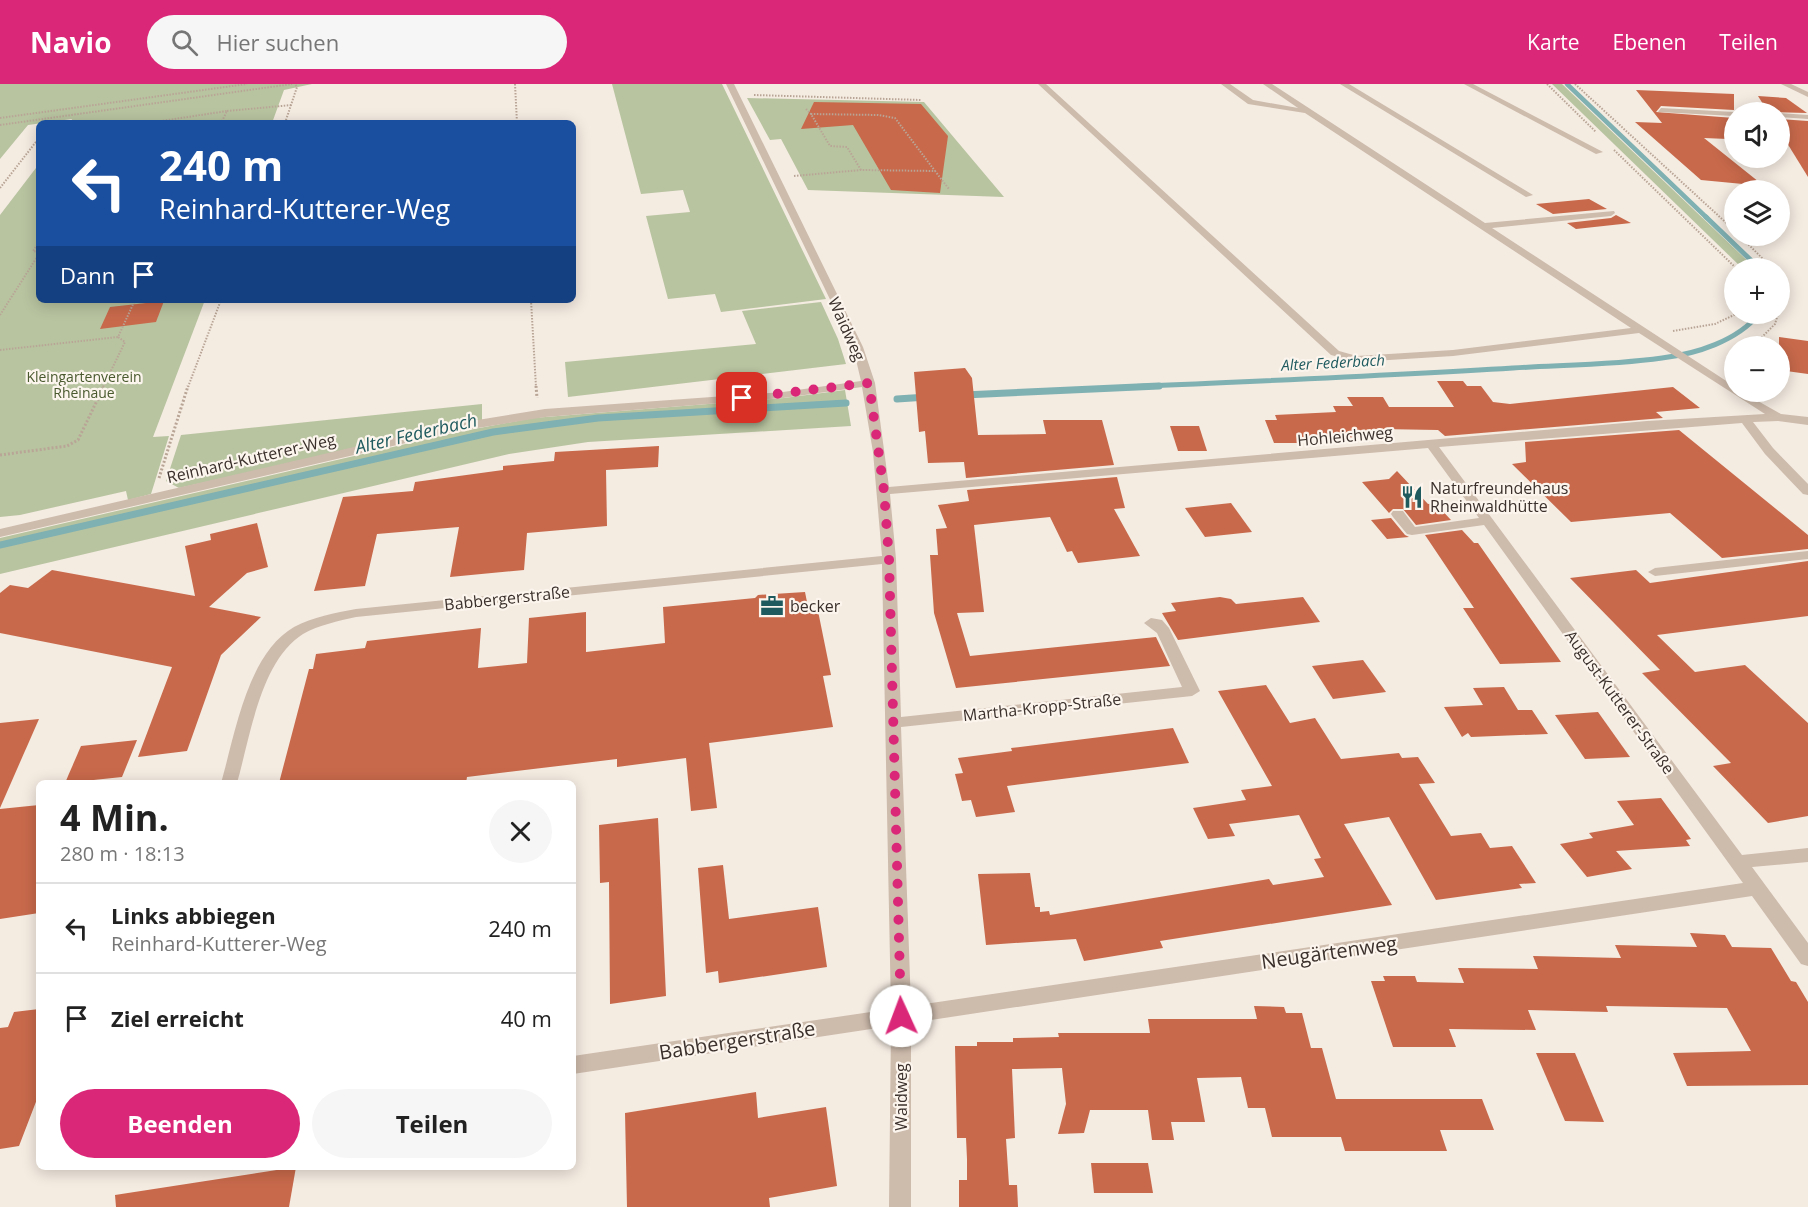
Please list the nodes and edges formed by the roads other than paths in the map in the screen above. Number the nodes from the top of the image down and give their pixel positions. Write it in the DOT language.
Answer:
graph roads {
  1 [pos="730,84"];
  2 [pos="1042,84"];
  3 [pos="1225,84"];
  4 [pos="1267,84"];
  5 [pos="1344,84"];
  6 [pos="1468,84"];
  7 [pos="1785,84"];
  8 [pos="1808,95"];
  9 [pos="1661,110"];
  10 [pos="1309,112"];
  11 [pos="1724,113"];
  12 [pos="1790,116"];
  13 [pos="1808,117"];
  14 [pos="1599,152"];
  15 [pos="1529,195"];
  16 [pos="1611,213"];
  17 [pos="1484,226"];
  18 [pos="1649,335"];
  19 [pos="869,383"];
  20 [pos="1724,384"];
  21 [pos="1753,402"];
  22 [pos="1778,417"];
  23 [pos="1745,419"];
  24 [pos="1808,421"];
  25 [pos="1432,445"];
  26 [pos="884,491"];
  27 [pos="1808,491"];
  28 [pos="1398,514"];
  29 [pos="1488,521"];
  30 [pos="0,532"];
  31 [pos="1808,555"];
  32 [pos="889,559"];
  33 [pos="1654,572"];
  34 [pos="1151,623"];
  35 [pos="892,723"];
  36 [pos="230,780"];
  37 [pos="1808,855"];
  38 [pos="1738,862"];
  39 [pos="1756,888"];
  40 [pos="1808,958"];
  41 [pos="901,1016"];
  42 [pos="576,1065"];
  43 [pos="900,1207"];
  1 -- 19 [label="street, Waidweg"];
  2 -- 18 [label="street"];
  3 -- 10 [label="street"];
  4 -- 10 [label="street"];
  5 -- 15 [label="street"];
  6 -- 14 [label="street"];
  7 -- 8 [label="street"];
  9 -- 11 [label="street"];
  10 -- 17 [label="street"];
  12 -- 13 [label="street"];
  16 -- 17 [label="street"];
  17 -- 18 [label="street"];
  18 -- 20 [label="street"];
  19 -- 26 [label="street, Waidweg"];
  19 -- 30 [label="street, Reinhard-Kutterer-Weg"];
  21 -- 22 [label="street"];
  22 -- 23 [label="street, Hohleichweg"];
  22 -- 24 [label="street, Hohleichweg"];
  23 -- 25 [label="street, Hohleichweg"];
  23 -- 27 [label="street"];
  25 -- 26 [label="street, Hohleichweg"];
  25 -- 29 [label="street, August-Kutterer-Straße"];
  26 -- 32 [label="street, Waidweg"];
  28 -- 29 [label="street"];
  29 -- 38 [label="street, August-Kutterer-Straße"];
  31 -- 33 [label="street"];
  32 -- 35 [label="street, Waidweg"];
  32 -- 36 [label="street, Babbergerstraße"];
  34 -- 35 [label="street, Martha-Kropp-Straße"];
  35 -- 41 [label="street, Waidweg"];
  37 -- 38 [label="street"];
  38 -- 39 [label="street, August-Kutterer-Straße"];
  39 -- 40 [label="street, August-Kutterer-Straße"];
  39 -- 41 [label="street, Neugärtenweg"];
  41 -- 42 [label="street, Babbergerstraße"];
  41 -- 43 [label="street, Waidweg"];
}
